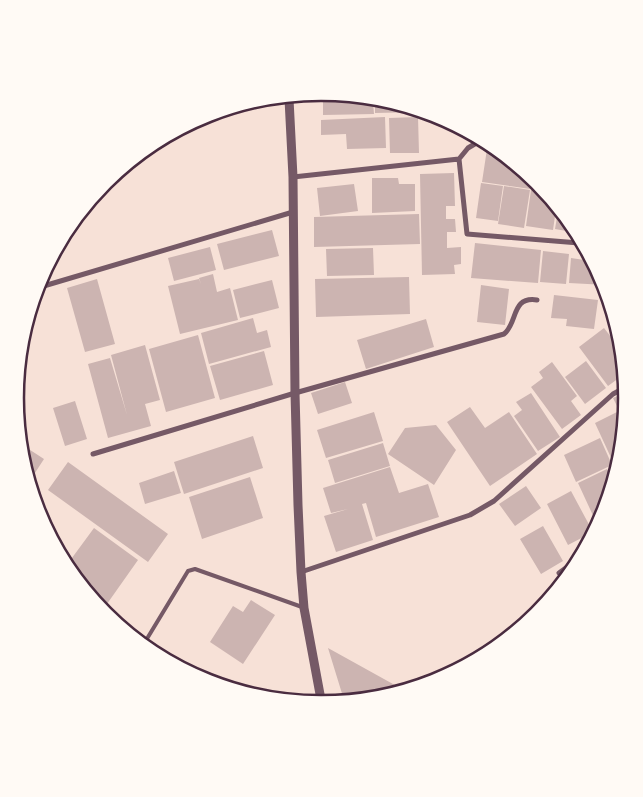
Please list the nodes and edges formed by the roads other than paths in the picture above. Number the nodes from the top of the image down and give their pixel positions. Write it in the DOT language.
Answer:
graph roads {
  1 [pos="289,102"];
  2 [pos="475,144"];
  3 [pos="459,159"];
  4 [pos="293,177"];
  5 [pos="294,212"];
  6 [pos="574,242"];
  7 [pos="46,285"];
  8 [pos="536,300"];
  9 [pos="619,391"];
  10 [pos="295,393"];
  11 [pos="93,454"];
  12 [pos="566,568"];
  13 [pos="301,572"];
  14 [pos="559,574"];
  15 [pos="304,608"];
  16 [pos="147,639"];
  17 [pos="320,696"];
  1 -- 4 [label="street"];
  2 -- 3 [label="street"];
  3 -- 4 [label="street"];
  3 -- 6 [label="street"];
  4 -- 5 [label="street"];
  5 -- 7 [label="street"];
  5 -- 10 [label="street"];
  8 -- 10 [label="street"];
  9 -- 13 [label="street"];
  10 -- 11 [label="street"];
  10 -- 13 [label="street"];
  12 -- 14 [label="street"];
  13 -- 15 [label="street"];
  15 -- 16 [label="lane"];
  15 -- 17 [label="street"];
}
